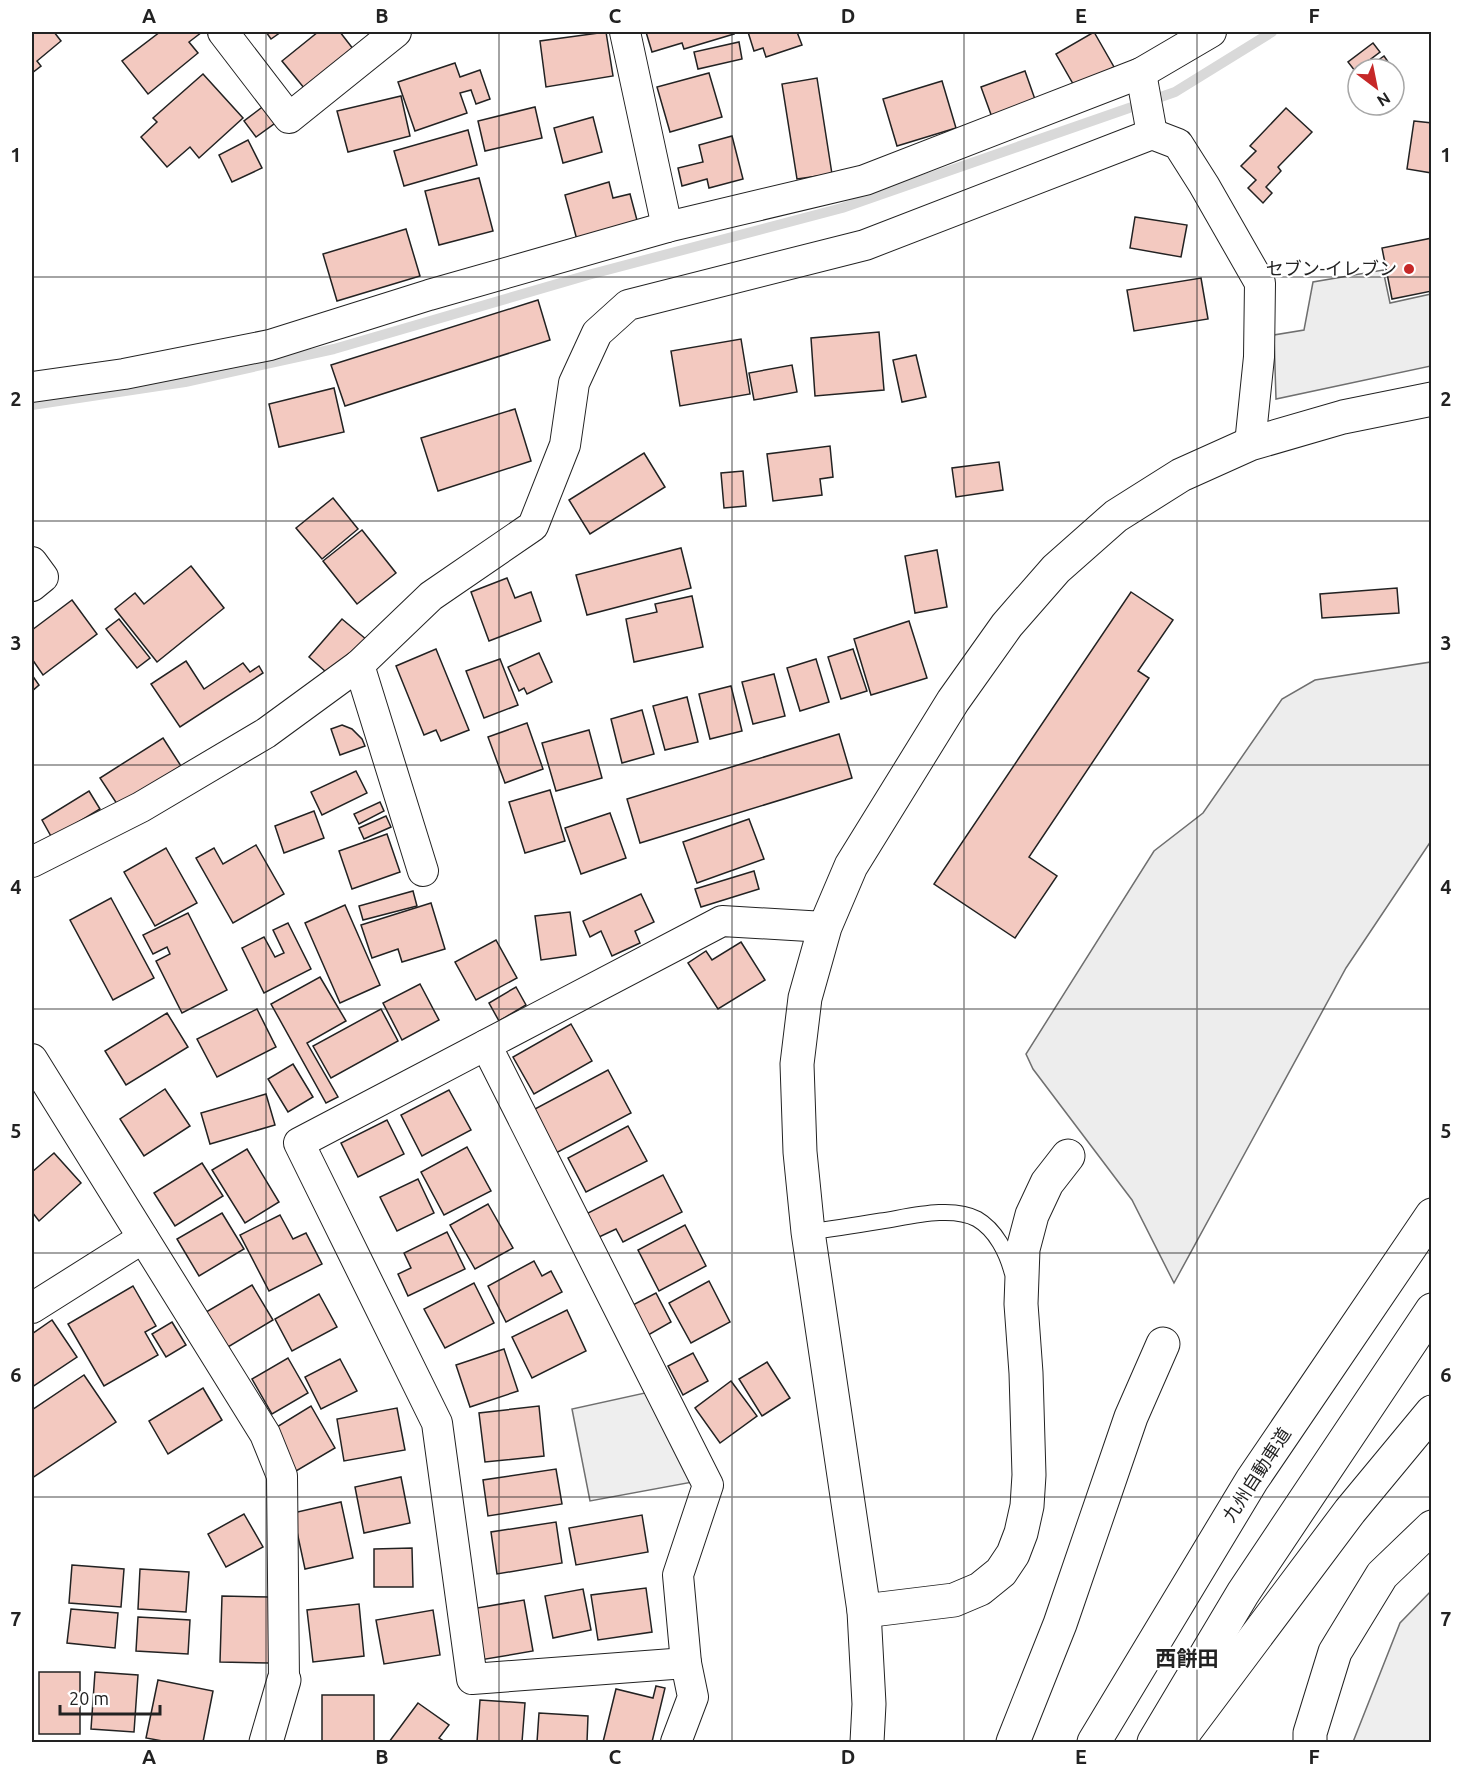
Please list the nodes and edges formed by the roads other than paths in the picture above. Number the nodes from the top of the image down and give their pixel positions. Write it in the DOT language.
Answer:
graph roads {
  1 [pos="223,32"];
  2 [pos="396,32"];
  3 [pos="625,32"];
  4 [pos="1211,32"];
  5 [pos="1141,73"];
  6 [pos="1152,134"];
  7 [pos="667,227"];
  8 [pos="32,387"];
  9 [pos="1431,399"];
  10 [pos="1250,444"];
  11 [pos="32,562"];
  12 [pos="32,586"];
  13 [pos="359,665"];
  14 [pos="32,862"];
  15 [pos="423,871"];
  16 [pos="825,927"];
  17 [pos="486,1045"];
  18 [pos="32,1061"];
  19 [pos="1068,1156"];
  20 [pos="1431,1215"];
  21 [pos="808,1232"];
  22 [pos="143,1238"];
  23 [pos="1021,1304"];
  24 [pos="32,1308"];
  25 [pos="1431,1310"];
  26 [pos="1163,1344"];
  27 [pos="1431,1412"];
  28 [pos="1431,1527"];
  29 [pos="864,1611"];
  30 [pos="686,1663"];
  31 [pos="284,1680"];
  32 [pos="266,1743"];
  33 [pos="676,1743"];
  34 [pos="867,1743"];
  35 [pos="1013,1743"];
  36 [pos="1094,1743"];
  37 [pos="1154,1743"];
  38 [pos="1177,1743"];
  39 [pos="1310,1743"];
  1 -- 2 [label="street"];
  3 -- 7 [label="street"];
  4 -- 5 [label="street"];
  5 -- 6 [label="street"];
  5 -- 7 [label="street"];
  6 -- 10 [label="street"];
  6 -- 13 [label="street"];
  7 -- 8 [label="street"];
  9 -- 10 [label="main road"];
  10 -- 16 [label="main road"];
  11 -- 12 [label="street"];
  13 -- 14 [label="street"];
  13 -- 15 [label="street"];
  16 -- 17 [label="street"];
  16 -- 21 [label="main road"];
  17 -- 30 [label="street"];
  17 -- 30 [label="street"];
  18 -- 22 [label="street"];
  19 -- 23 [label="main road"];
  20 -- 36 [label="main road, 九州自動車道"];
  21 -- 23 [label="lane"];
  21 -- 29 [label="main road"];
  22 -- 24 [label="street"];
  22 -- 31 [label="street"];
  23 -- 29 [label="main road"];
  25 -- 37 [label="main road"];
  26 -- 35 [label="main road"];
  27 -- 38 [label="main road"];
  28 -- 39 [label="main road"];
  29 -- 34 [label="main road"];
  30 -- 33 [label="street"];
  31 -- 32 [label="main road"];
}
